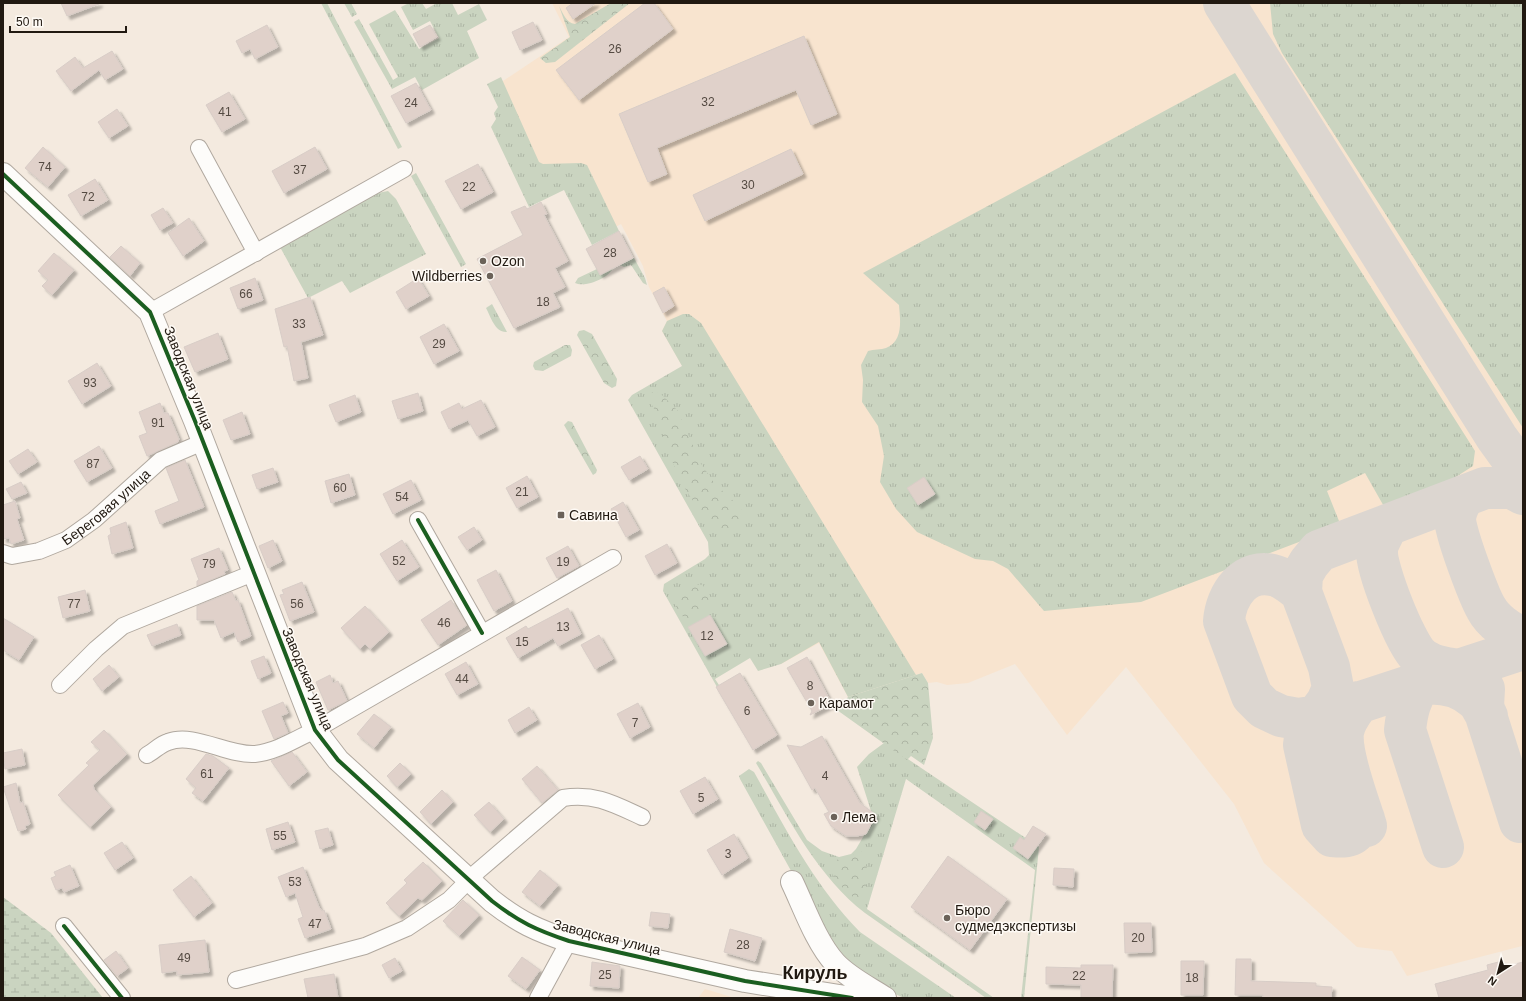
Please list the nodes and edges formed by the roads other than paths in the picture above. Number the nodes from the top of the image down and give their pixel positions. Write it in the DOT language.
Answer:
graph roads {
  1 [pos="199,148"];
  2 [pos="404,169"];
  3 [pos="3,174"];
  4 [pos="256,253"];
  5 [pos="150,312"];
  6 [pos="203,442"];
  7 [pos="418,520"];
  8 [pos="3,553"];
  9 [pos="613,558"];
  10 [pos="253,573"];
  11 [pos="482,633"];
  12 [pos="60,685"];
  13 [pos="314,730"];
  14 [pos="147,755"];
  15 [pos="642,817"];
  16 [pos="470,880"];
  17 [pos="792,882"];
  18 [pos="64,926"];
  19 [pos="569,941"];
  20 [pos="236,980"];
  21 [pos="122,998"];
  22 [pos="538,998"];
  23 [pos="852,998"];
  24 [pos="885,998"];
  1 -- 4 [label="street"];
  2 -- 4 [label="street"];
  3 -- 5 [label="street, Заводская улица"];
  4 -- 5 [label="street"];
  5 -- 6 [label="street, Заводская улица"];
  6 -- 8 [label="street, Береговая улица"];
  6 -- 10 [label="street, Заводская улица"];
  7 -- 11 [label="street"];
  9 -- 11 [label="street"];
  10 -- 12 [label="street"];
  10 -- 13 [label="street, Заводская улица"];
  11 -- 13 [label="street"];
  13 -- 14 [label="street"];
  13 -- 16 [label="street, Заводская улица"];
  15 -- 16 [label="street"];
  16 -- 19 [label="street, Заводская улица"];
  16 -- 20 [label="street"];
  17 -- 24 [label="street"];
  18 -- 21 [label="street"];
  19 -- 22 [label="street"];
  19 -- 23 [label="street, Заводская улица"];
}
